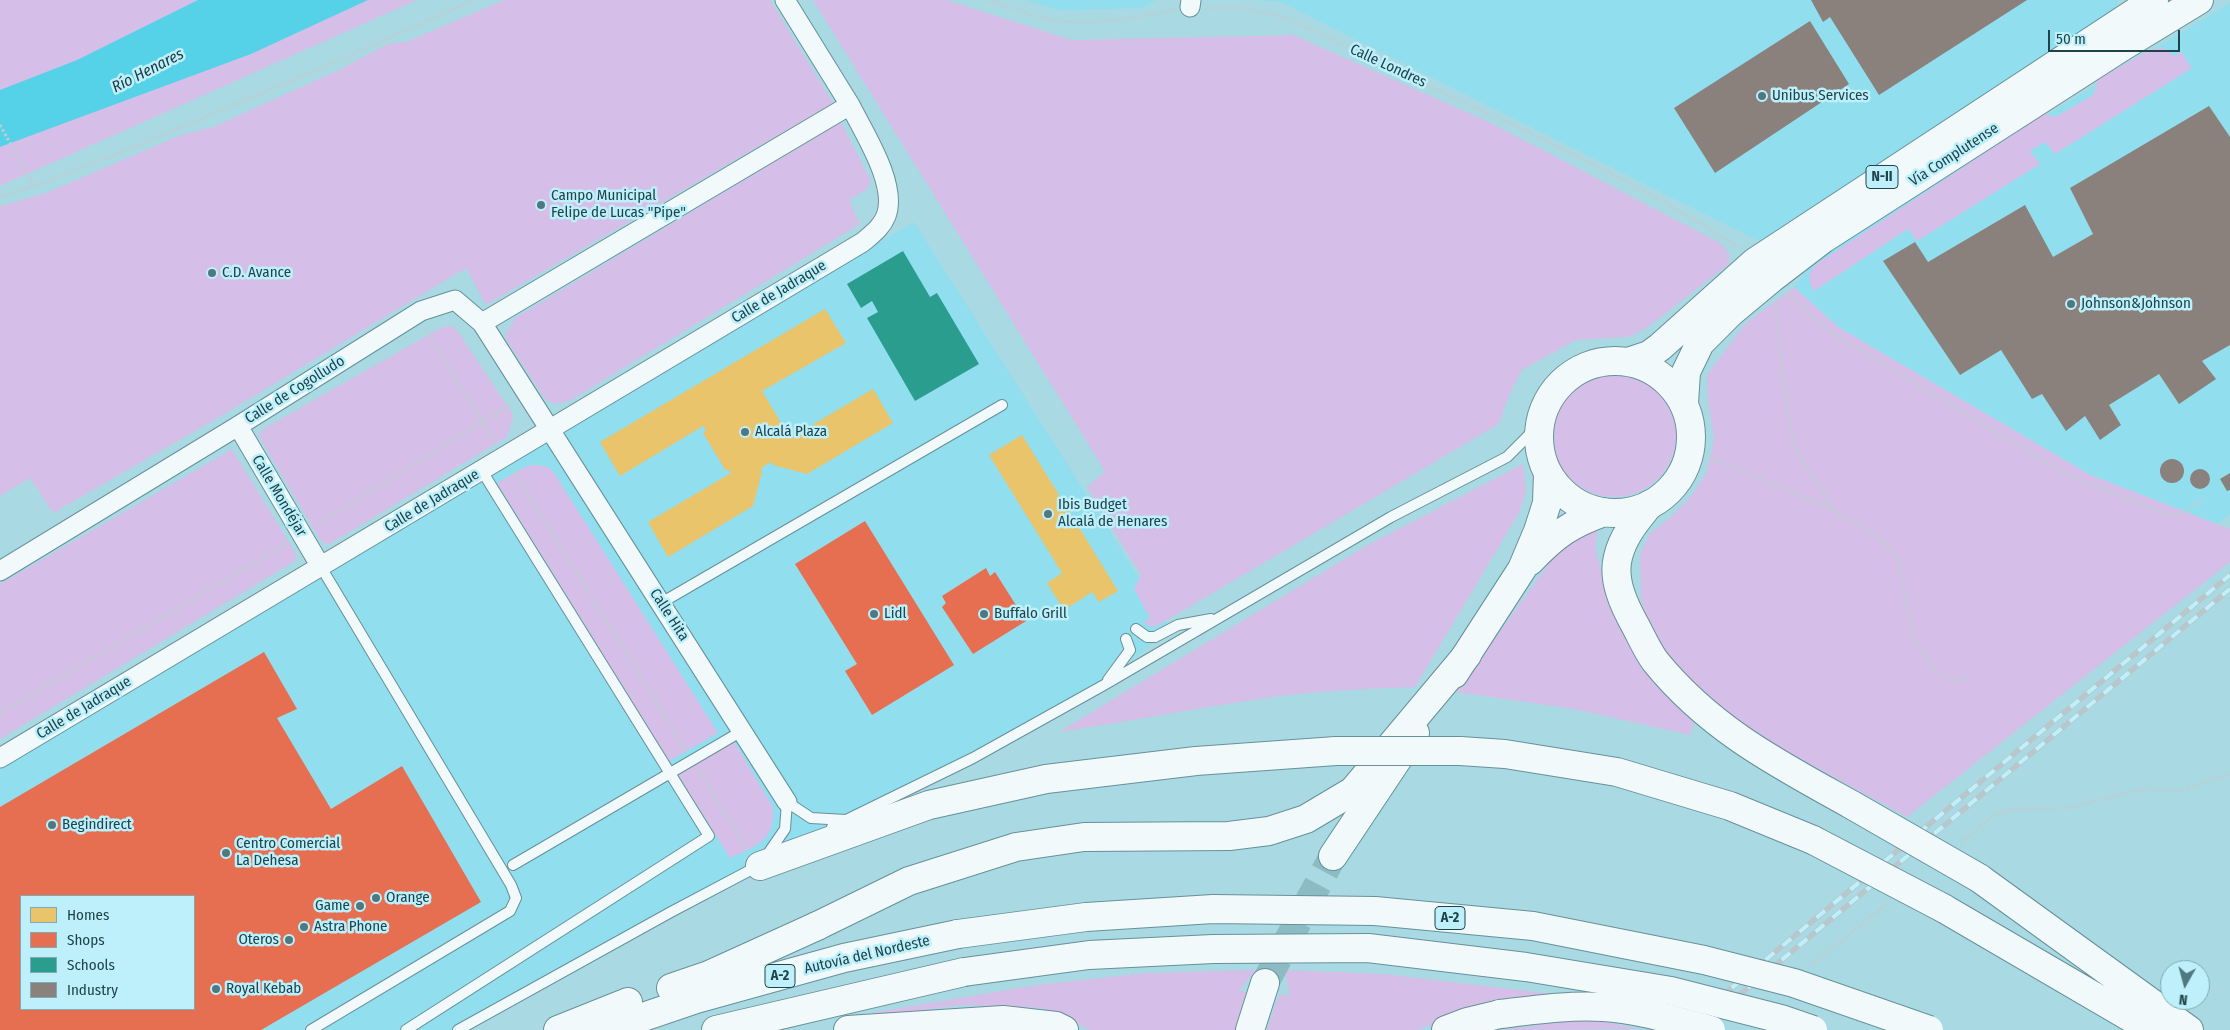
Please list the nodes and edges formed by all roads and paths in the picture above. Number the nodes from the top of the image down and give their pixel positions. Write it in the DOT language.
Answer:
graph roads {
  1 [pos="474,0"];
  2 [pos="786,0"];
  3 [pos="987,0"];
  4 [pos="2199,0"];
  5 [pos="2148,2"];
  6 [pos="1190,4"];
  7 [pos="850,105"];
  8 [pos="0,124"];
  9 [pos="34,186"];
  10 [pos="0,196"];
  11 [pos="1763,270"];
  12 [pos="416,314"];
  13 [pos="482,324"];
  14 [pos="1628,362"];
  15 [pos="526,394"];
  16 [pos="1684,403"];
  17 [pos="1002,405"];
  18 [pos="1541,419"];
  19 [pos="483,422"];
  20 [pos="238,426"];
  21 [pos="549,430"];
  22 [pos="1691,450"];
  23 [pos="505,457"];
  24 [pos="482,471"];
  25 [pos="1548,473"];
  26 [pos="2204,499"];
  27 [pos="1649,505"];
  28 [pos="1832,509"];
  29 [pos="1604,512"];
  30 [pos="302,535"];
  31 [pos="321,567"];
  32 [pos="1522,569"];
  33 [pos="0,571"];
  34 [pos="661,603"];
  35 [pos="1219,617"];
  36 [pos="1136,629"];
  37 [pos="1126,639"];
  38 [pos="1467,655"];
  39 [pos="1971,677"];
  40 [pos="1104,685"];
  41 [pos="0,713"];
  42 [pos="742,731"];
  43 [pos="0,758"];
  44 [pos="692,760"];
  45 [pos="670,772"];
  46 [pos="787,802"];
  47 [pos="846,820"];
  48 [pos="1333,856"];
  49 [pos="513,865"];
  50 [pos="759,866"];
  51 [pos="1265,984"];
  52 [pos="311,1030"];
  53 [pos="406,1030"];
  54 [pos="458,1030"];
  55 [pos="558,1030"];
  56 [pos="605,1030"];
  57 [pos="716,1030"];
  58 [pos="848,1030"];
  59 [pos="1064,1030"];
  60 [pos="1250,1030"];
  61 [pos="1446,1030"];
  62 [pos="1711,1030"];
  63 [pos="1813,1030"];
  64 [pos="1929,1030"];
  65 [pos="2152,1030"];
  66 [pos="2189,1030"];
  1 -- 9 [label="path"];
  2 -- 7 [label="street, Calle de Jadraque"];
  3 -- 6 [label="path, Calle Londres"];
  4 -- 11 [label="main road, Vía Complutense / N-II"];
  5 -- 11 [label="main road, Vía Complutense / N-II"];
  6 -- 11 [label="path, Calle Londres"];
  7 -- 13 [label="street"];
  7 -- 21 [label="street, Calle de Jadraque"];
  8 -- 9 [label="path"];
  9 -- 10 [label="path"];
  11 -- 14 [label="main road, Vía Complutense / N-II"];
  11 -- 16 [label="main road, Vía Complutense"];
  11 -- 26 [label="path, Calle Londres"];
  11 -- 28 [label="path"];
  12 -- 13 [label="street, Calle de Cogolludo"];
  12 -- 19 [label="path"];
  12 -- 20 [label="street, Calle de Cogolludo"];
  13 -- 15 [label="street, Calle de Cogolludo"];
  14 -- 16 [label="main road"];
  14 -- 18 [label="main road"];
  15 -- 19 [label="path"];
  15 -- 21 [label="street, Calle de Cogolludo"];
  16 -- 22 [label="main road"];
  17 -- 34 [label="lane"];
  18 -- 25 [label="main road"];
  18 -- 35 [label="lane"];
  19 -- 23 [label="path"];
  19 -- 30 [label="path"];
  20 -- 30 [label="street, Calle Mondéjar"];
  20 -- 33 [label="street, Calle de Cogolludo"];
  21 -- 23 [label="street, Calle de Jadraque"];
  21 -- 34 [label="street, Calle Hita"];
  22 -- 27 [label="main road"];
  22 -- 28 [label="path"];
  23 -- 24 [label="street, Calle de Jadraque"];
  23 -- 44 [label="path"];
  24 -- 31 [label="street, Calle de Jadraque"];
  24 -- 45 [label="lane"];
  25 -- 29 [label="main road"];
  25 -- 32 [label="main road"];
  27 -- 29 [label="main road"];
  27 -- 66 [label="main road, bridge"];
  28 -- 39 [label="path"];
  29 -- 32 [label="main road"];
  30 -- 31 [label="street, Calle Mondéjar"];
  30 -- 41 [label="path"];
  31 -- 43 [label="street, Calle de Jadraque"];
  31 -- 52 [label="lane"];
  32 -- 38 [label="main road"];
  34 -- 42 [label="street, Calle Hita"];
  35 -- 36 [label="lane"];
  35 -- 40 [label="lane"];
  37 -- 40 [label="lane"];
  38 -- 48 [label="main road"];
  38 -- 55 [label="main road"];
  40 -- 47 [label="lane"];
  42 -- 44 [label="lane"];
  42 -- 46 [label="street, Calle Hita"];
  44 -- 45 [label="lane"];
  44 -- 50 [label="path"];
  45 -- 49 [label="lane"];
  45 -- 53 [label="lane"];
  46 -- 47 [label="lane, Calle Hita"];
  46 -- 50 [label="lane"];
  47 -- 50 [label="lane"];
  50 -- 54 [label="lane"];
  50 -- 65 [label="main road, bridge"];
  51 -- 60 [label="main road"];
  56 -- 64 [label="main road, Autovía del Nordeste / A-2, bridge"];
  57 -- 63 [label="main road, bridge"];
  58 -- 59 [label="main road"];
  61 -- 62 [label="main road, bridge"];
}
